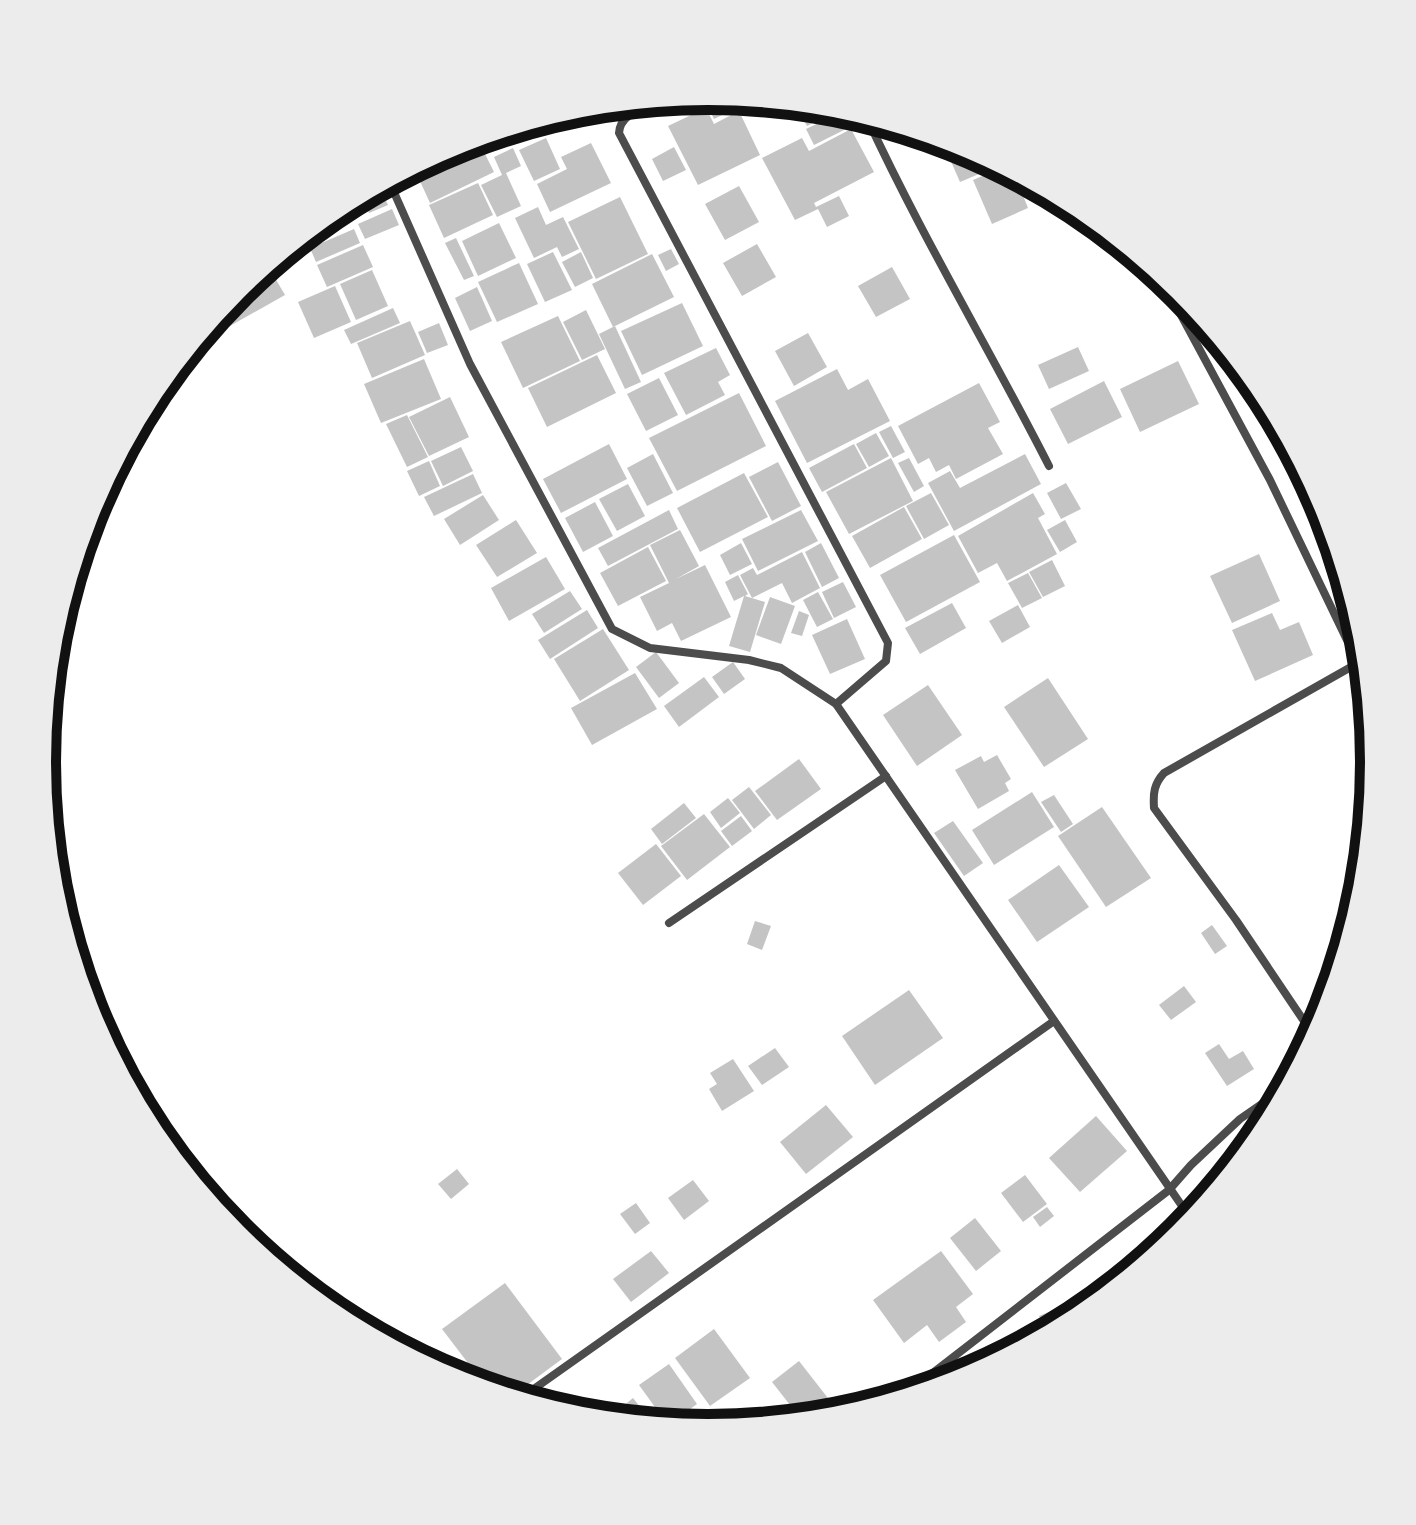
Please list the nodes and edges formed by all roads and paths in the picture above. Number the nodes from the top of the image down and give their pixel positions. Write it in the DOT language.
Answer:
graph roads {
  1 [pos="630,115"];
  2 [pos="874,132"];
  3 [pos="394,192"];
  4 [pos="1180,313"];
  5 [pos="1049,466"];
  6 [pos="1346,632"];
  7 [pos="1352,666"];
  8 [pos="836,704"];
  9 [pos="886,776"];
  10 [pos="669,923"];
  11 [pos="1054,1021"];
  12 [pos="1305,1023"];
  13 [pos="1265,1102"];
  14 [pos="1169,1190"];
  15 [pos="1183,1209"];
  16 [pos="929,1376"];
  17 [pos="532,1390"];
  1 -- 8 [label="street"];
  2 -- 5 [label="street"];
  3 -- 8 [label="street"];
  4 -- 6 [label="street"];
  7 -- 12 [label="street"];
  8 -- 9 [label="street"];
  9 -- 10 [label="street"];
  9 -- 11 [label="street"];
  11 -- 14 [label="street"];
  11 -- 17 [label="street"];
  13 -- 14 [label="street"];
  14 -- 15 [label="street"];
  14 -- 16 [label="street"];
}
